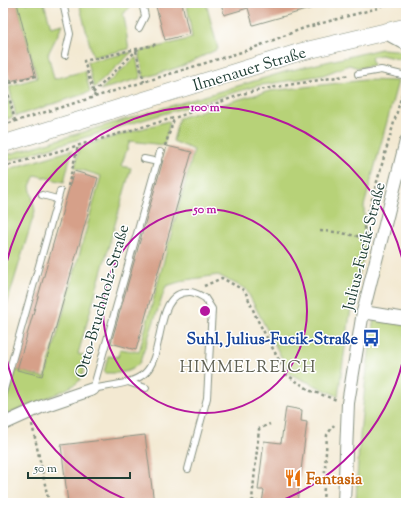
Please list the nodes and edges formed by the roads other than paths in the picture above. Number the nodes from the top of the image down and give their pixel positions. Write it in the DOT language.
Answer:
graph roads {
  1 [pos="62,3"];
  2 [pos="142,3"];
  3 [pos="406,27"];
  4 [pos="139,28"];
  5 [pos="384,32"];
  6 [pos="406,44"];
  7 [pos="65,55"];
  8 [pos="358,74"];
  9 [pos="406,76"];
  10 [pos="406,141"];
  11 [pos="3,144"];
  12 [pos="160,152"];
  13 [pos="144,159"];
  14 [pos="158,162"];
  15 [pos="60,191"];
  16 [pos="42,195"];
  17 [pos="57,199"];
  18 [pos="363,312"];
  19 [pos="406,319"];
  20 [pos="128,382"];
  21 [pos="146,388"];
  22 [pos="93,389"];
  23 [pos="3,393"];
  24 [pos="3,424"];
  25 [pos="188,469"];
  26 [pos="344,503"];
  1 -- 7 [label="lane"];
  2 -- 4 [label="lane"];
  3 -- 5 [label="main road, Ilmenauer Straße"];
  5 -- 6 [label="street"];
  5 -- 11 [label="main road, Ilmenauer Straße"];
  8 -- 9 [label="lane"];
  10 -- 18 [label="street, Julius-Fucik-Straße"];
  12 -- 14 [label="lane, Otto-Bruchholz-Straße"];
  13 -- 14 [label="lane"];
  14 -- 22 [label="lane, Otto-Bruchholz-Straße"];
  15 -- 17 [label="lane"];
  16 -- 17 [label="lane"];
  17 -- 23 [label="lane"];
  18 -- 19 [label="street"];
  18 -- 26 [label="street, Julius-Fucik-Straße"];
  20 -- 21 [label="lane"];
  20 -- 22 [label="lane"];
  20 -- 25 [label="lane"];
  22 -- 24 [label="street, Otto-Bruchholz-Straße"];
}
